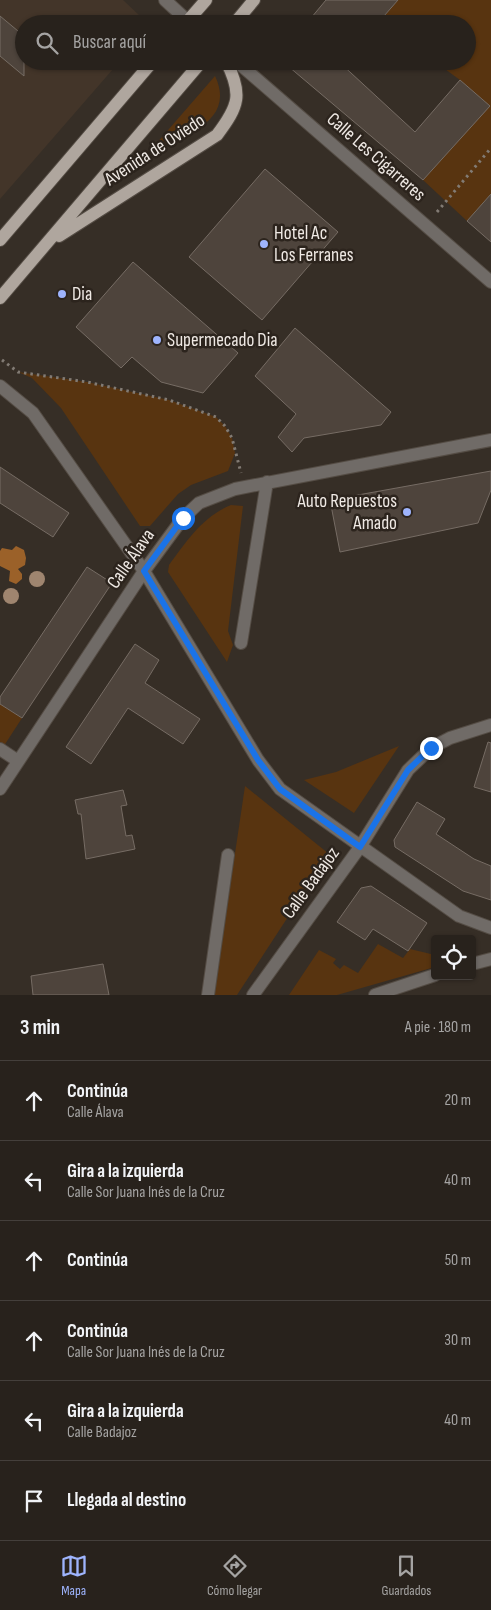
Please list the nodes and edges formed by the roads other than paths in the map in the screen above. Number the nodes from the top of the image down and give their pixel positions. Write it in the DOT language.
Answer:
graph roads {
  1 [pos="164,0"];
  2 [pos="206,0"];
  3 [pos="254,0"];
  4 [pos="180,15"];
  5 [pos="194,15"];
  6 [pos="242,15"];
  7 [pos="145,70"];
  8 [pos="194,70"];
  9 [pos="230,70"];
  10 [pos="246,70"];
  11 [pos="0,240"];
  12 [pos="46,244"];
  13 [pos="491,282"];
  14 [pos="0,298"];
  15 [pos="0,386"];
  16 [pos="491,440"];
  17 [pos="267,482"];
  18 [pos="144,571"];
  19 [pos="241,643"];
  20 [pos="491,725"];
  21 [pos="0,749"];
  22 [pos="18,761"];
  23 [pos="0,790"];
  24 [pos="360,847"];
  25 [pos="228,855"];
  26 [pos="491,928"];
  27 [pos="491,959"];
  28 [pos="476,963"];
  29 [pos="431,976"];
  30 [pos="208,995"];
  31 [pos="253,995"];
  32 [pos="375,995"];
  1 -- 4 [label="street"];
  2 -- 5 [label="main road"];
  3 -- 6 [label="main road"];
  7 -- 11 [label="main road"];
  8 -- 12 [label="main road, Avenida de Oviedo"];
  9 -- 12 [label="main road, Avenida de Oviedo"];
  10 -- 13 [label="street, Calle Les Cigarreres"];
  12 -- 14 [label="main road, Avenida de Oviedo"];
  15 -- 18 [label="street"];
  16 -- 17 [label="street, Calle Álava"];
  17 -- 18 [label="street, Calle Álava"];
  17 -- 19 [label="street"];
  18 -- 22 [label="street, Calle Álava"];
  18 -- 24 [label="street"];
  20 -- 24 [label="street, Calle Badajoz"];
  21 -- 22 [label="street"];
  22 -- 23 [label="street, Calle Álava"];
  24 -- 26 [label="street"];
  24 -- 31 [label="street, Calle Badajoz"];
  25 -- 30 [label="street"];
  27 -- 28 [label="street"];
  29 -- 32 [label="street"];
}
